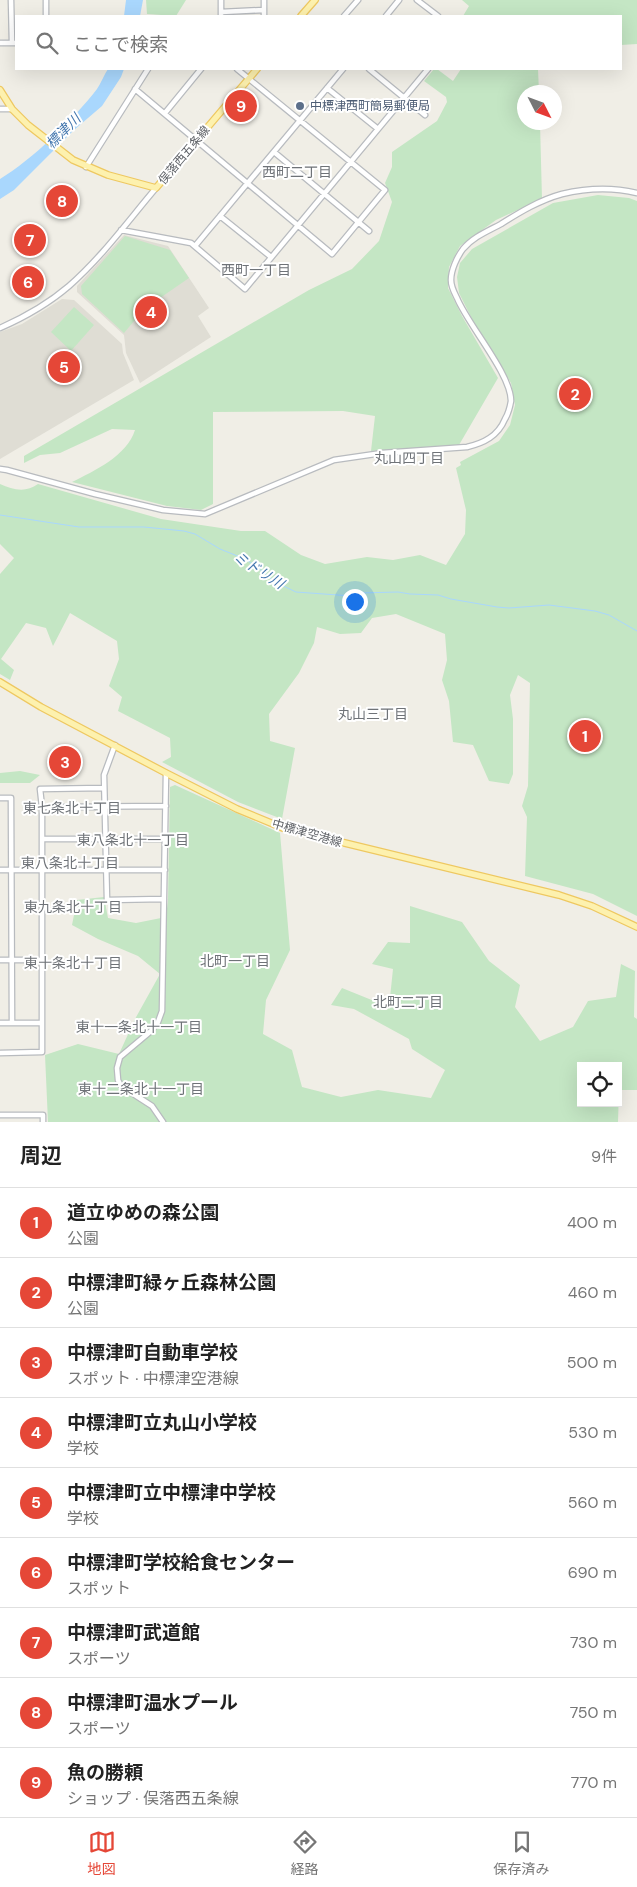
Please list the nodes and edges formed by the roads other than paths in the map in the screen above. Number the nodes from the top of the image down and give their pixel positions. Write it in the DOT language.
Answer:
graph roads {
  1 [pos="11,0"];
  2 [pos="46,0"];
  3 [pos="221,0"];
  4 [pos="264,0"];
  5 [pos="315,0"];
  6 [pos="358,0"];
  7 [pos="400,0"];
  8 [pos="417,0"];
  9 [pos="264,10"];
  10 [pos="221,14"];
  11 [pos="46,15"];
  12 [pos="264,15"];
  13 [pos="302,15"];
  14 [pos="345,15"];
  15 [pos="387,15"];
  16 [pos="437,15"];
  17 [pos="0,43"];
  18 [pos="14,43"];
  19 [pos="147,70"];
  20 [pos="200,70"];
  21 [pos="238,70"];
  22 [pos="255,70"];
  23 [pos="342,70"];
  24 [pos="370,70"];
  25 [pos="427,70"];
  26 [pos="249,78"];
  27 [pos="327,88"];
  28 [pos="135,89"];
  29 [pos="0,90"];
  30 [pos="404,98"];
  31 [pos="0,109"];
  32 [pos="12,109"];
  33 [pos="165,113"];
  34 [pos="425,115"];
  35 [pos="300,120"];
  36 [pos="378,130"];
  37 [pos="197,140"];
  38 [pos="274,152"];
  39 [pos="350,162"];
  40 [pos="86,167"];
  41 [pos="247,183"];
  42 [pos="156,188"];
  43 [pos="637,193"];
  44 [pos="324,194"];
  45 [pos="220,216"];
  46 [pos="358,222"];
  47 [pos="298,225"];
  48 [pos="121,230"];
  49 [pos="369,231"];
  50 [pos="195,246"];
  51 [pos="271,257"];
  52 [pos="0,328"];
  53 [pos="0,470"];
  54 [pos="0,682"];
  55 [pos="115,745"];
  56 [pos="166,773"];
  57 [pos="104,788"];
  58 [pos="0,798"];
  59 [pos="166,806"];
  60 [pos="42,807"];
  61 [pos="105,807"];
  62 [pos="42,839"];
  63 [pos="166,839"];
  64 [pos="105,840"];
  65 [pos="0,870"];
  66 [pos="11,870"];
  67 [pos="42,870"];
  68 [pos="106,870"];
  69 [pos="165,870"];
  70 [pos="164,899"];
  71 [pos="637,927"];
  72 [pos="0,960"];
  73 [pos="12,960"];
  74 [pos="42,960"];
  75 [pos="0,1023"];
  76 [pos="12,1023"];
  77 [pos="42,1023"];
  78 [pos="0,1053"];
  79 [pos="0,1115"];
  80 [pos="43,1122"];
  81 [pos="163,1122"];
  1 -- 18 [label="street"];
  2 -- 11 [label="street"];
  3 -- 10 [label="street"];
  4 -- 9 [label="street"];
  5 -- 13 [label="main road"];
  6 -- 14 [label="street"];
  7 -- 15 [label="street"];
  8 -- 16 [label="street"];
  9 -- 10 [label="street"];
  9 -- 12 [label="street"];
  17 -- 18 [label="street"];
  19 -- 28 [label="street"];
  20 -- 33 [label="street"];
  21 -- 26 [label="street"];
  22 -- 26 [label="main road, 俣落西五条線"];
  23 -- 27 [label="street"];
  24 -- 30 [label="street"];
  25 -- 30 [label="street"];
  26 -- 35 [label="street"];
  26 -- 37 [label="main road, 俣落西五条線"];
  27 -- 35 [label="street"];
  27 -- 36 [label="street"];
  28 -- 33 [label="street"];
  28 -- 40 [label="street"];
  29 -- 32 [label="main road, 俣落西五条線"];
  30 -- 34 [label="street"];
  30 -- 36 [label="street"];
  31 -- 32 [label="street"];
  32 -- 40 [label="main road, 俣落西五条線"];
  33 -- 37 [label="street"];
  35 -- 38 [label="street"];
  35 -- 39 [label="street"];
  36 -- 39 [label="street"];
  37 -- 41 [label="street"];
  37 -- 42 [label="main road, 俣落西五条線"];
  38 -- 41 [label="street"];
  38 -- 44 [label="street"];
  39 -- 44 [label="street"];
  39 -- 46 [label="street"];
  40 -- 42 [label="main road, 俣落西五条線"];
  41 -- 45 [label="street"];
  41 -- 47 [label="street"];
  42 -- 48 [label="street"];
  43 -- 53 [label="street"];
  44 -- 46 [label="street"];
  44 -- 47 [label="street"];
  45 -- 50 [label="street"];
  45 -- 51 [label="street"];
  46 -- 47 [label="street"];
  46 -- 49 [label="street"];
  47 -- 51 [label="street"];
  48 -- 50 [label="street"];
  48 -- 52 [label="street"];
  50 -- 51 [label="street"];
  54 -- 55 [label="main road, 中標津空港線"];
  55 -- 56 [label="main road, 中標津空港線"];
  55 -- 57 [label="street"];
  56 -- 59 [label="street"];
  56 -- 71 [label="main road, 中標津空港線"];
  57 -- 60 [label="street"];
  57 -- 61 [label="street"];
  58 -- 66 [label="street"];
  59 -- 61 [label="street"];
  59 -- 63 [label="street"];
  60 -- 61 [label="street"];
  60 -- 62 [label="street"];
  61 -- 64 [label="street"];
  62 -- 64 [label="street"];
  62 -- 67 [label="street"];
  63 -- 64 [label="street"];
  63 -- 69 [label="street"];
  64 -- 68 [label="street"];
  65 -- 66 [label="street"];
  66 -- 67 [label="street"];
  66 -- 73 [label="street"];
  67 -- 68 [label="street"];
  67 -- 74 [label="street"];
  68 -- 69 [label="street"];
  68 -- 70 [label="street"];
  69 -- 70 [label="street"];
  70 -- 81 [label="street"];
  72 -- 73 [label="street"];
  73 -- 74 [label="street"];
  73 -- 76 [label="street"];
  74 -- 77 [label="street"];
  75 -- 76 [label="street"];
  76 -- 77 [label="street"];
  77 -- 78 [label="street"];
  79 -- 80 [label="street"];
}
